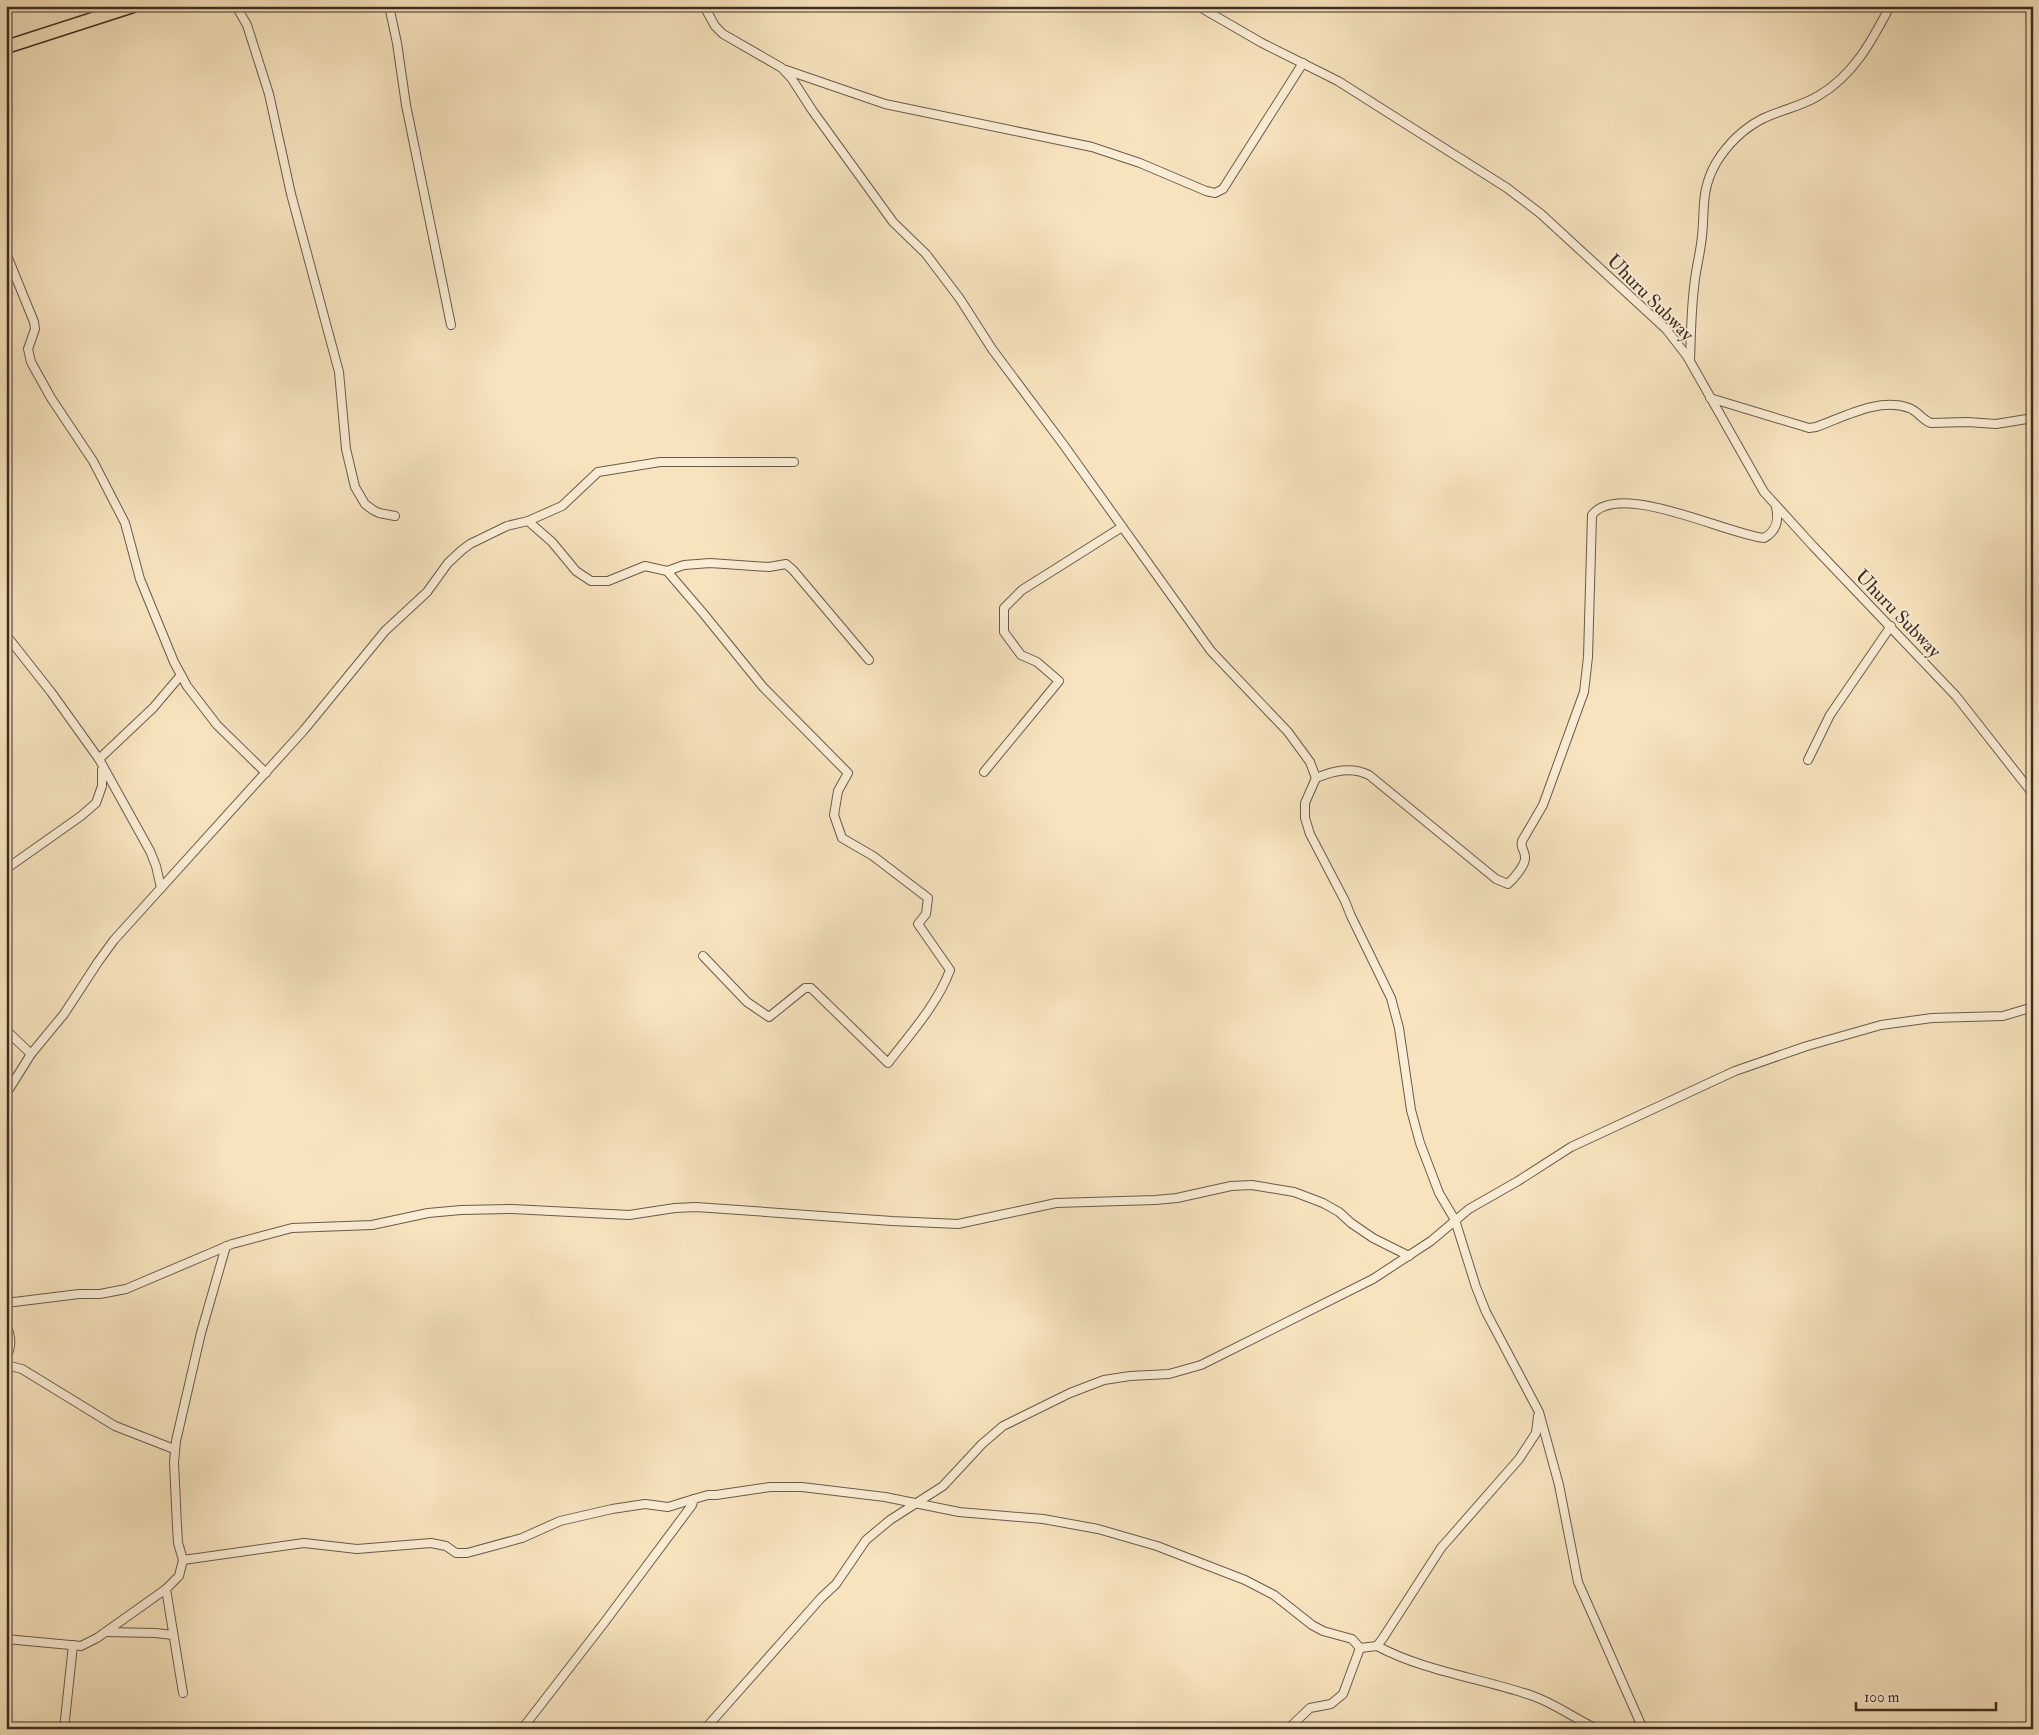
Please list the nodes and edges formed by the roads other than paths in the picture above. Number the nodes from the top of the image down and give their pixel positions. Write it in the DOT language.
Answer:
graph roads {
  1 [pos="133,6"];
  2 [pos="236,6"];
  3 [pos="389,6"];
  4 [pos="704,6"];
  5 [pos="1198,6"];
  6 [pos="1890,6"];
  7 [pos="6,47"];
  8 [pos="1303,63"];
  9 [pos="782,68"];
  10 [pos="6,253"];
  11 [pos="451,325"];
  12 [pos="1690,360"];
  13 [pos="1710,398"];
  14 [pos="2033,418"];
  15 [pos="794,462"];
  16 [pos="1775,505"];
  17 [pos="395,516"];
  18 [pos="528,521"];
  19 [pos="1122,527"];
  20 [pos="666,571"];
  21 [pos="1891,626"];
  22 [pos="6,635"];
  23 [pos="869,660"];
  24 [pos="181,675"];
  25 [pos="1808,760"];
  26 [pos="100,762"];
  27 [pos="984,772"];
  28 [pos="266,773"];
  29 [pos="1316,778"];
  30 [pos="2033,794"];
  31 [pos="6,869"];
  32 [pos="161,888"];
  33 [pos="703,956"];
  34 [pos="2033,1007"];
  35 [pos="6,1030"];
  36 [pos="31,1054"];
  37 [pos="6,1094"];
  38 [pos="1455,1220"];
  39 [pos="226,1246"];
  40 [pos="1409,1256"];
  41 [pos="6,1303"];
  42 [pos="6,1325"];
  43 [pos="6,1358"];
  44 [pos="6,1365"];
  45 [pos="1539,1412"];
  46 [pos="174,1449"];
  47 [pos="694,1499"];
  48 [pos="916,1503"];
  49 [pos="183,1560"];
  50 [pos="166,1588"];
  51 [pos="106,1632"];
  52 [pos="173,1635"];
  53 [pos="6,1639"];
  54 [pos="74,1645"];
  55 [pos="1377,1646"];
  56 [pos="1360,1648"];
  57 [pos="183,1693"];
  58 [pos="64,1729"];
  59 [pos="522,1729"];
  60 [pos="705,1729"];
  61 [pos="1288,1729"];
  62 [pos="1597,1729"];
  63 [pos="1644,1729"];
  1 -- 7 [label="main road"];
  2 -- 17 [label="street"];
  3 -- 11 [label="street"];
  4 -- 9 [label="street"];
  5 -- 8 [label="street, Uhuru Subway"];
  6 -- 12 [label="street"];
  8 -- 9 [label="street"];
  8 -- 12 [label="street, Uhuru Subway"];
  9 -- 19 [label="street"];
  10 -- 24 [label="street"];
  12 -- 13 [label="street, Uhuru Subway"];
  13 -- 14 [label="street"];
  13 -- 16 [label="street, Uhuru Subway"];
  15 -- 18 [label="street"];
  16 -- 21 [label="street, Uhuru Subway"];
  16 -- 29 [label="street"];
  18 -- 20 [label="street"];
  18 -- 28 [label="street"];
  19 -- 27 [label="street"];
  19 -- 29 [label="street"];
  20 -- 23 [label="street"];
  20 -- 33 [label="street"];
  21 -- 25 [label="street"];
  21 -- 30 [label="street, Uhuru Subway"];
  22 -- 26 [label="street"];
  24 -- 26 [label="street"];
  24 -- 28 [label="street"];
  26 -- 31 [label="street"];
  26 -- 32 [label="street"];
  28 -- 32 [label="street"];
  29 -- 38 [label="street"];
  32 -- 36 [label="street"];
  34 -- 38 [label="street"];
  35 -- 36 [label="street"];
  36 -- 37 [label="street"];
  38 -- 40 [label="street"];
  38 -- 45 [label="street"];
  39 -- 40 [label="street"];
  39 -- 41 [label="street"];
  39 -- 46 [label="street"];
  40 -- 48 [label="street"];
  42 -- 43 [label="street"];
  44 -- 46 [label="street"];
  45 -- 55 [label="street"];
  45 -- 63 [label="street"];
  46 -- 49 [label="street"];
  47 -- 48 [label="street"];
  47 -- 49 [label="street"];
  47 -- 59 [label="street"];
  48 -- 56 [label="street"];
  48 -- 60 [label="street"];
  49 -- 50 [label="street"];
  50 -- 51 [label="street"];
  50 -- 52 [label="street"];
  51 -- 52 [label="street"];
  51 -- 54 [label="street"];
  52 -- 57 [label="street"];
  53 -- 54 [label="street"];
  54 -- 58 [label="street"];
  55 -- 56 [label="street"];
  55 -- 62 [label="street"];
  56 -- 61 [label="street"];
}
